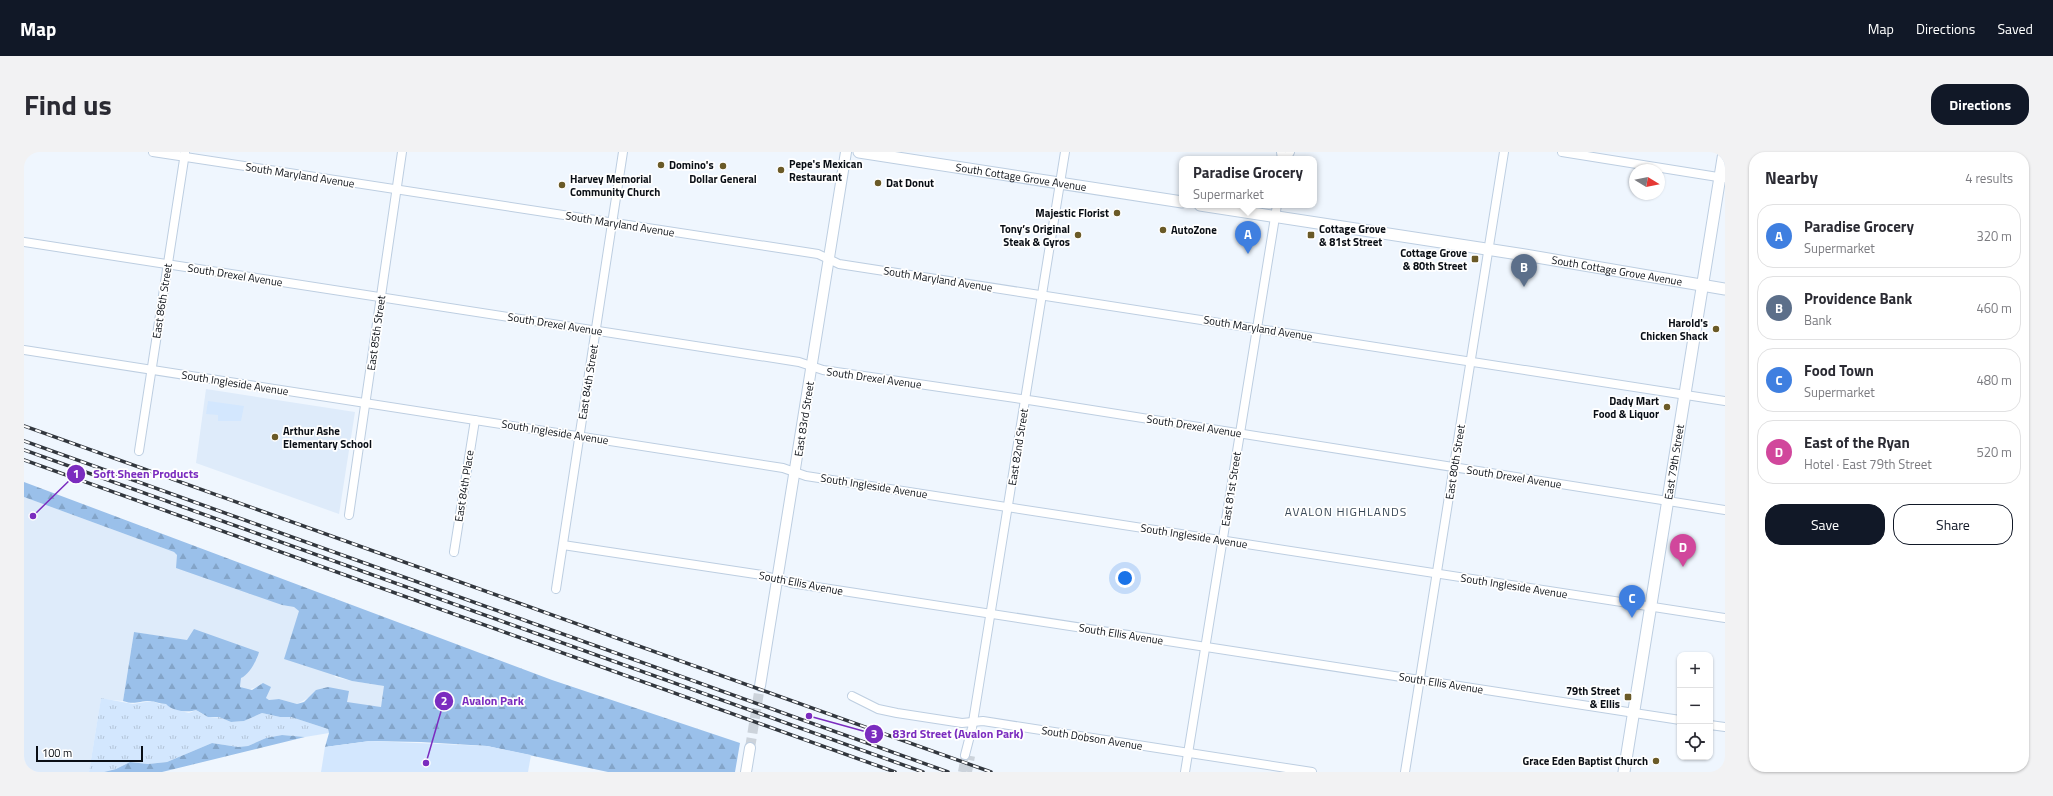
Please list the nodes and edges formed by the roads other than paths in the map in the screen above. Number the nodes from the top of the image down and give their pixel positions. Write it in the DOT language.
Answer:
graph roads {
  1 [pos="153,152"];
  2 [pos="402,152"];
  3 [pos="623,152"];
  4 [pos="846,152"];
  5 [pos="860,152"];
  6 [pos="1065,152"];
  7 [pos="1504,152"];
  8 [pos="1562,152"];
  9 [pos="1724,152"];
  10 [pos="185,154"];
  11 [pos="1723,177"];
  12 [pos="1061,183"];
  13 [pos="396,189"];
  14 [pos="1179,202"];
  15 [pos="1219,208"];
  16 [pos="1276,208"];
  17 [pos="1275,217"];
  18 [pos="612,223"];
  19 [pos="24,242"];
  20 [pos="1489,250"];
  21 [pos="830,260"];
  22 [pos="168,264"];
  23 [pos="1704,285"];
  24 [pos="1725,289"];
  25 [pos="1043,295"];
  26 [pos="381,297"];
  27 [pos="1257,328"];
  28 [pos="596,331"];
  29 [pos="24,350"];
  30 [pos="1471,362"];
  31 [pos="813,367"];
  32 [pos="152,370"];
  33 [pos="1686,394"];
  34 [pos="1026,400"];
  35 [pos="1725,401"];
  36 [pos="366,403"];
  37 [pos="474,420"];
  38 [pos="1240,434"];
  39 [pos="580,436"];
  40 [pos="139,451"];
  41 [pos="1454,467"];
  42 [pos="795,472"];
  43 [pos="1668,501"];
  44 [pos="1008,507"];
  45 [pos="1725,510"];
  46 [pos="349,515"];
  47 [pos="1223,540"];
  48 [pos="563,545"];
  49 [pos="454,552"];
  50 [pos="1437,574"];
  51 [pos="778,579"];
  52 [pos="556,589"];
  53 [pos="1651,606"];
  54 [pos="990,614"];
  55 [pos="1725,618"];
  56 [pos="1206,647"];
  57 [pos="1420,679"];
  58 [pos="760,686"];
  59 [pos="852,696"];
  60 [pos="1634,713"];
  61 [pos="1677,720"];
  62 [pos="973,722"];
  63 [pos="1713,725"];
  64 [pos="1725,727"];
  65 [pos="750,748"];
  66 [pos="1188,753"];
  67 [pos="968,756"];
  68 [pos="746,772"];
  69 [pos="1185,772"];
  70 [pos="1312,772"];
  71 [pos="1405,772"];
  72 [pos="1624,772"];
  1 -- 10 [label="street, South Maryland Avenue"];
  2 -- 13 [label="street, East 85th Street"];
  3 -- 18 [label="street, East 84th Street"];
  4 -- 21 [label="street, East 83rd Street"];
  5 -- 12 [label="main road, South Cottage Grove Avenue"];
  6 -- 12 [label="street, East 82nd Street"];
  7 -- 20 [label="street, East 80th Street"];
  8 -- 11 [label="street"];
  9 -- 11 [label="main road, East 79th Street"];
  10 -- 13 [label="street, South Maryland Avenue"];
  10 -- 22 [label="street, East 86th Street"];
  11 -- 23 [label="main road, East 79th Street"];
  12 -- 14 [label="main road, South Cottage Grove Avenue"];
  12 -- 25 [label="street, East 82nd Street"];
  13 -- 18 [label="street, South Maryland Avenue"];
  13 -- 26 [label="street, East 85th Street"];
  15 -- 17 [label="main road, South Cottage Grove Avenue"];
  16 -- 17 [label="street, East 81st Street"];
  17 -- 20 [label="main road, South Cottage Grove Avenue"];
  17 -- 27 [label="street, East 81st Street"];
  18 -- 21 [label="street, South Maryland Avenue"];
  18 -- 28 [label="street, East 84th Street"];
  19 -- 22 [label="street, South Drexel Avenue"];
  20 -- 23 [label="main road, South Cottage Grove Avenue"];
  20 -- 30 [label="street, East 80th Street"];
  21 -- 25 [label="street, South Maryland Avenue"];
  21 -- 31 [label="street, East 83rd Street"];
  22 -- 26 [label="street, South Drexel Avenue"];
  22 -- 32 [label="street, East 86th Street"];
  23 -- 24 [label="main road, South Cottage Grove Avenue"];
  23 -- 33 [label="main road, East 79th Street"];
  25 -- 27 [label="street, South Maryland Avenue"];
  25 -- 34 [label="street, East 82nd Street"];
  26 -- 28 [label="street, South Drexel Avenue"];
  26 -- 36 [label="street, East 85th Street"];
  27 -- 30 [label="street, South Maryland Avenue"];
  27 -- 38 [label="street, East 81st Street"];
  28 -- 31 [label="street, South Drexel Avenue"];
  28 -- 39 [label="street, East 84th Street"];
  29 -- 32 [label="street, South Ingleside Avenue"];
  30 -- 33 [label="street, South Maryland Avenue"];
  30 -- 41 [label="street, East 80th Street"];
  31 -- 34 [label="street, South Drexel Avenue"];
  31 -- 42 [label="street, East 83rd Street"];
  32 -- 36 [label="street, South Ingleside Avenue"];
  32 -- 40 [label="street, East 86th Street"];
  33 -- 35 [label="street, South Maryland Avenue"];
  33 -- 43 [label="main road, East 79th Street"];
  34 -- 38 [label="street, South Drexel Avenue"];
  34 -- 44 [label="street, East 82nd Street"];
  36 -- 37 [label="street, South Ingleside Avenue"];
  36 -- 46 [label="street, East 85th Street"];
  37 -- 39 [label="street, South Ingleside Avenue"];
  37 -- 49 [label="street, East 84th Place"];
  38 -- 41 [label="street, South Drexel Avenue"];
  38 -- 47 [label="street, East 81st Street"];
  39 -- 42 [label="street, South Ingleside Avenue"];
  39 -- 48 [label="street, East 84th Street"];
  41 -- 43 [label="street, South Drexel Avenue"];
  41 -- 50 [label="street, East 80th Street"];
  42 -- 44 [label="street, South Ingleside Avenue"];
  42 -- 51 [label="street, East 83rd Street"];
  43 -- 45 [label="street, South Drexel Avenue"];
  43 -- 53 [label="main road, East 79th Street"];
  44 -- 47 [label="street, South Ingleside Avenue"];
  44 -- 54 [label="street, East 82nd Street"];
  47 -- 50 [label="street, South Ingleside Avenue"];
  47 -- 56 [label="street, East 81st Street"];
  48 -- 51 [label="street, South Ellis Avenue"];
  48 -- 52 [label="street, East 84th Street"];
  50 -- 53 [label="street, South Ingleside Avenue"];
  50 -- 57 [label="street, East 80th Street"];
  51 -- 54 [label="street, South Ellis Avenue"];
  51 -- 58 [label="street, East 83rd Street"];
  53 -- 55 [label="street, South Ingleside Avenue"];
  53 -- 60 [label="main road, East 79th Street"];
  54 -- 56 [label="street, South Ellis Avenue"];
  54 -- 62 [label="street, East 82nd Street"];
  56 -- 57 [label="street, South Ellis Avenue"];
  56 -- 66 [label="street, East 81st Street"];
  57 -- 60 [label="street, South Ellis Avenue"];
  57 -- 71 [label="street, East 80th Street"];
  59 -- 62 [label="street, South Dobson Avenue"];
  60 -- 61 [label="street, South Ellis Avenue"];
  60 -- 72 [label="main road, East 79th Street"];
  62 -- 66 [label="street, South Dobson Avenue"];
  62 -- 67 [label="street, East 82nd Street"];
  63 -- 64 [label="street"];
  65 -- 68 [label="street"];
  66 -- 69 [label="street, East 81st Street"];
  66 -- 70 [label="street, South Dobson Avenue"];
}
